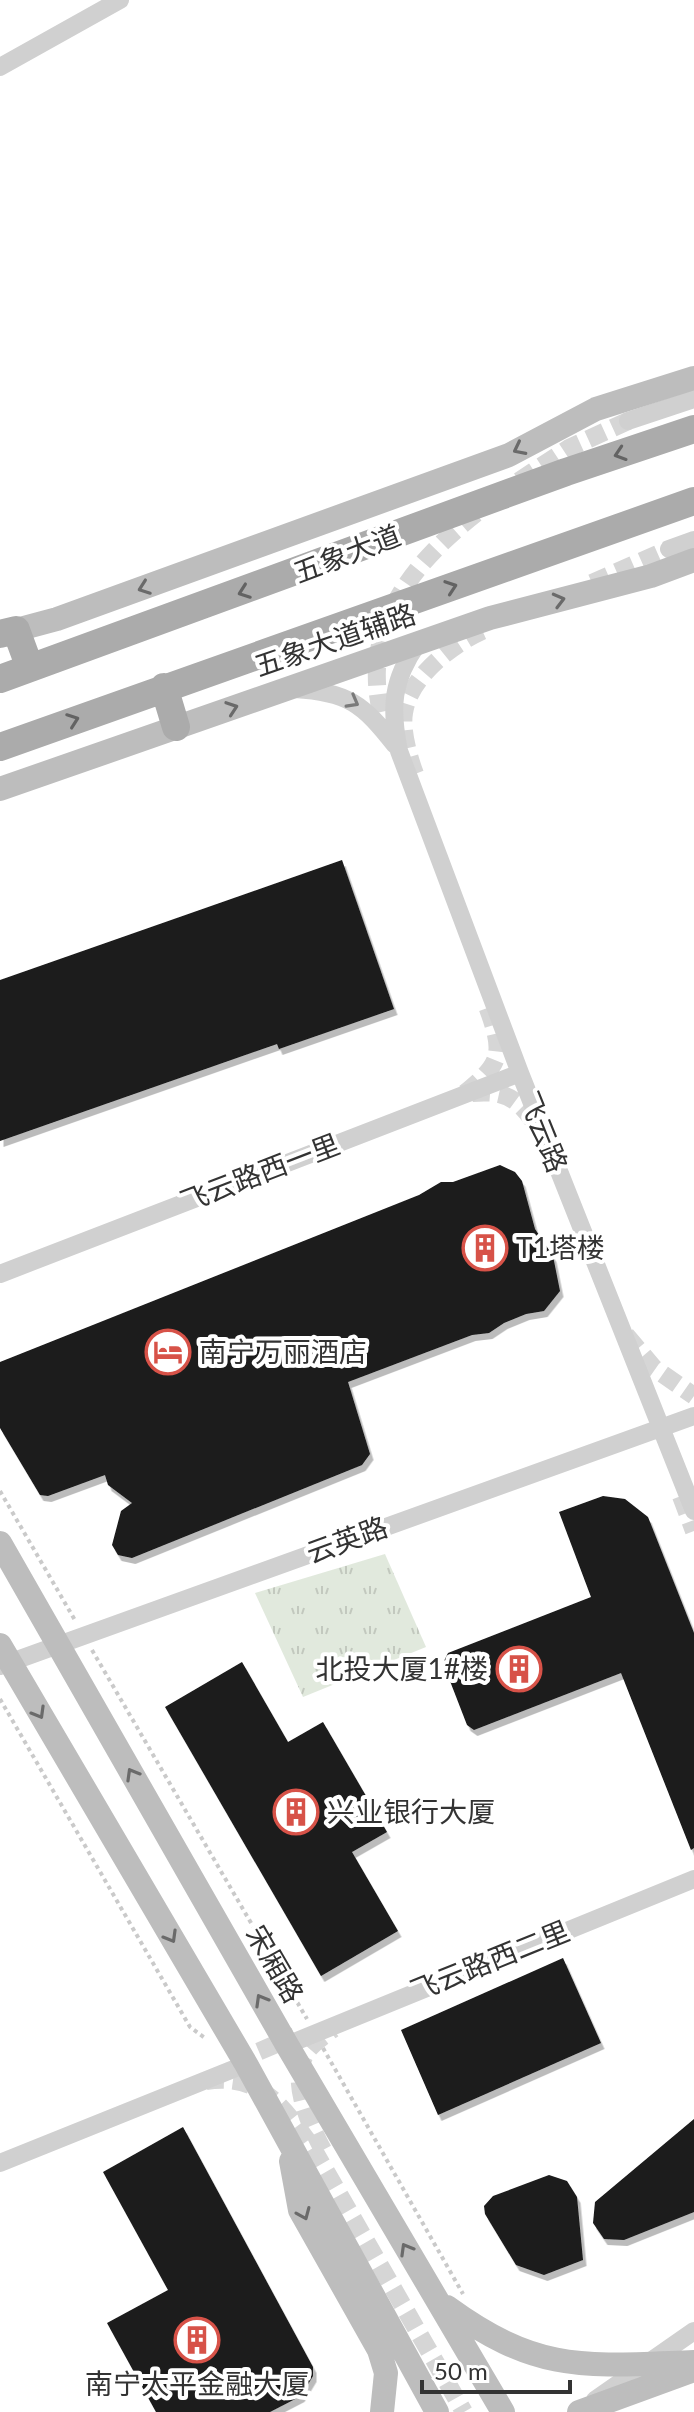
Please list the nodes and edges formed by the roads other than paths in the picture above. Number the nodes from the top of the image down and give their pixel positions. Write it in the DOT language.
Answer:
graph roads {
  1 [pos="120,0"];
  2 [pos="0,67"];
  3 [pos="694,378"];
  4 [pos="694,399"];
  5 [pos="628,421"];
  6 [pos="694,429"];
  7 [pos="694,501"];
  8 [pos="694,540"];
  9 [pos="669,549"];
  10 [pos="694,560"];
  11 [pos="8,632"];
  12 [pos="418,643"];
  13 [pos="30,668"];
  14 [pos="0,679"];
  15 [pos="164,687"];
  16 [pos="288,688"];
  17 [pos="176,727"];
  18 [pos="0,747"];
  19 [pos="399,751"];
  20 [pos="0,789"];
  21 [pos="520,1073"];
  22 [pos="0,1274"];
  23 [pos="694,1416"];
  24 [pos="661,1428"];
  25 [pos="694,1511"];
  26 [pos="0,1543"];
  27 [pos="57,1643"];
  28 [pos="3,1658"];
  29 [pos="694,1879"];
  30 [pos="287,2045"];
  31 [pos="246,2064"];
  32 [pos="287,2139"];
  33 [pos="0,2163"];
  34 [pos="435,2298"];
  35 [pos="694,2331"];
  36 [pos="694,2362"];
  37 [pos="645,2364"];
  38 [pos="694,2370"];
  39 [pos="382,2412"];
  40 [pos="437,2412"];
  41 [pos="503,2412"];
  42 [pos="579,2412"];
  1 -- 2 [label="street"];
  3 -- 11 [label="main road, one-way"];
  4 -- 5 [label="street"];
  6 -- 13 [label="main road, 五象大道, one-way"];
  15 -- 7 [label="main road, one-way"];
  8 -- 9 [label="street"];
  12 -- 10 [label="main road, 五象大道辅路, one-way"];
  11 -- 13 [label="main road"];
  12 -- 16 [label="main road, 五象大道辅路"];
  12 -- 19 [label="street, 飞云路"];
  13 -- 14 [label="main road, 五象大道"];
  15 -- 17 [label="main road"];
  18 -- 15 [label="main road, one-way"];
  17 -- 16 [label="main road, 五象大道辅路, one-way"];
  16 -- 19 [label="street, 飞云路, one-way"];
  17 -- 20 [label="main road, 五象大道辅路"];
  19 -- 21 [label="street, 飞云路"];
  21 -- 22 [label="street, 飞云路西一里"];
  21 -- 24 [label="street, 飞云路"];
  23 -- 24 [label="street, 云英路"];
  24 -- 25 [label="street, 飞云路"];
  24 -- 27 [label="street, 云英路"];
  26 -- 27 [label="main road, 宋厢路"];
  27 -- 28 [label="street, 云英路"];
  30 -- 27 [label="main road, 宋厢路, one-way"];
  28 -- 31 [label="main road, one-way"];
  29 -- 30 [label="street, 飞云路西二里"];
  34 -- 30 [label="main road, 宋厢路, one-way"];
  31 -- 32 [label="main road"];
  31 -- 33 [label="street"];
  32 -- 39 [label="main road, one-way"];
  32 -- 40 [label="main road"];
  34 -- 37 [label="main road"];
  34 -- 41 [label="main road, 宋厢路"];
  35 -- 37 [label="street"];
  36 -- 37 [label="main road"];
  37 -- 42 [label="street"];
  38 -- 42 [label="main road"];
}
